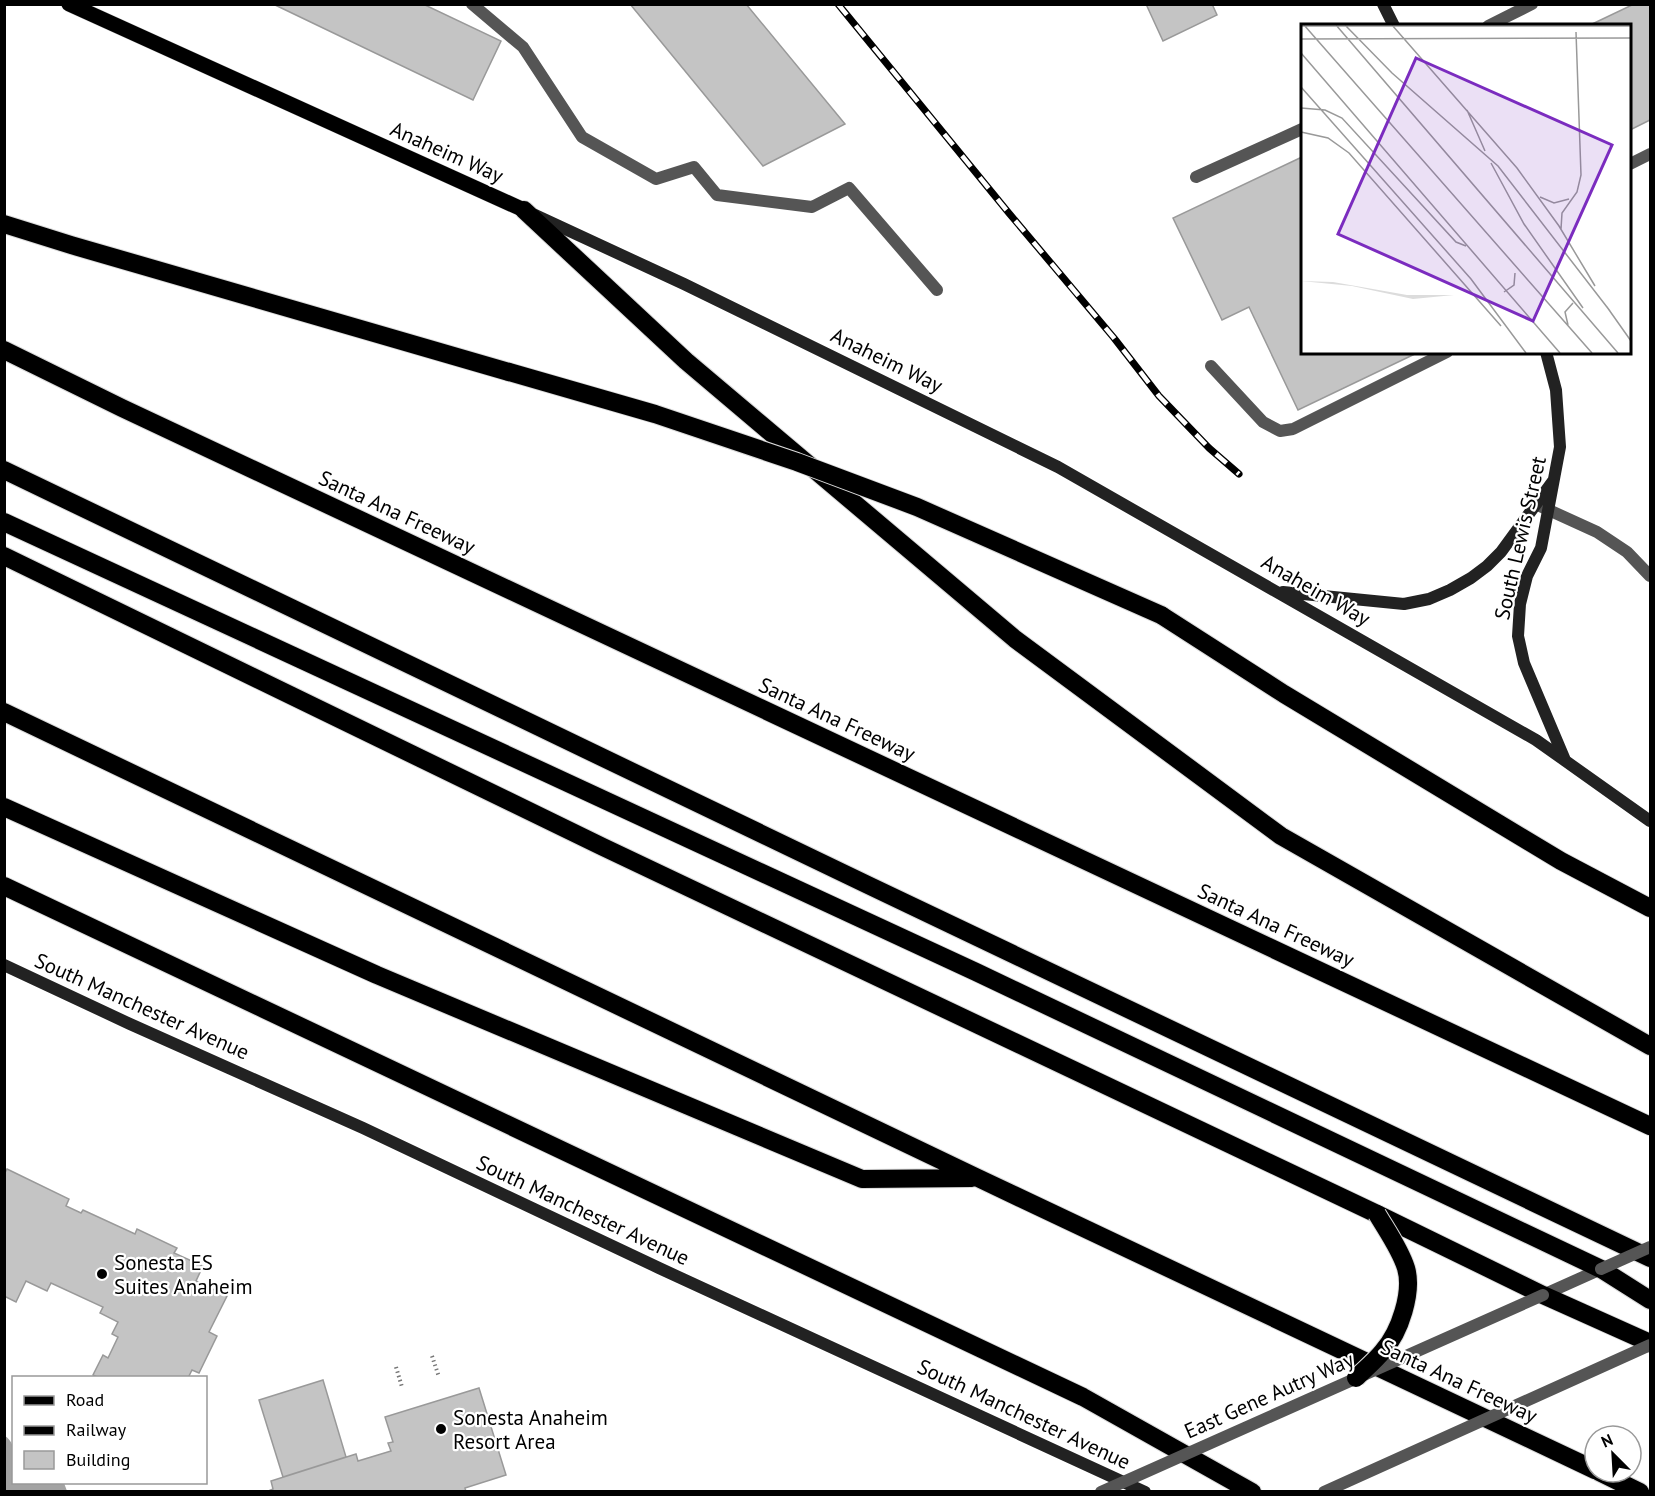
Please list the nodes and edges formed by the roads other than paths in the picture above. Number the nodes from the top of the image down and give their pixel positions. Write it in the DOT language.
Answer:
graph roads {
  1 [pos="69,4"];
  2 [pos="472,4"];
  3 [pos="1383,4"];
  4 [pos="1532,4"];
  5 [pos="1393,24"];
  6 [pos="1492,24"];
  7 [pos="1301,129"];
  8 [pos="1650,154"];
  9 [pos="1631,163"];
  10 [pos="1196,177"];
  11 [pos="524,210"];
  12 [pos="4,224"];
  13 [pos="937,290"];
  14 [pos="4,350"];
  15 [pos="1443,354"];
  16 [pos="1547,354"];
  17 [pos="1211,366"];
  18 [pos="4,470"];
  19 [pos="1556,477"];
  20 [pos="1536,504"];
  21 [pos="1549,509"];
  22 [pos="4,522"];
  23 [pos="4,556"];
  24 [pos="1650,576"];
  25 [pos="1277,592"];
  26 [pos="4,712"];
  27 [pos="1566,761"];
  28 [pos="4,807"];
  29 [pos="1650,821"];
  30 [pos="7,888"];
  31 [pos="1650,908"];
  32 [pos="4,965"];
  33 [pos="1650,1046"];
  34 [pos="1650,1126"];
  35 [pos="978,1178"];
  36 [pos="1377,1214"];
  37 [pos="1650,1247"];
  38 [pos="1650,1258"];
  39 [pos="1601,1269"];
  40 [pos="1543,1295"];
  41 [pos="1650,1300"];
  42 [pos="1650,1344"];
  43 [pos="1356,1378"];
  44 [pos="1583,1464"];
  45 [pos="1625,1484"];
  46 [pos="1101,1491"];
  47 [pos="1145,1491"];
  48 [pos="1252,1491"];
  49 [pos="1324,1491"];
  50 [pos="1640,1491"];
  1 -- 11 [label="main road, Anaheim Way"];
  2 -- 13 [label="street"];
  3 -- 5 [label="main road"];
  4 -- 6 [label="street"];
  7 -- 10 [label="street"];
  8 -- 9 [label="street"];
  11 -- 25 [label="main road, Anaheim Way"];
  11 -- 33 [label="highway"];
  12 -- 31 [label="highway, bridge"];
  14 -- 34 [label="highway, Santa Ana Freeway"];
  15 -- 17 [label="street"];
  16 -- 19 [label="main road, South Lewis Street"];
  18 -- 38 [label="highway"];
  19 -- 20 [label="main road"];
  19 -- 21 [label="main road, South Lewis Street"];
  20 -- 21 [label="street"];
  20 -- 25 [label="main road"];
  21 -- 24 [label="street"];
  21 -- 27 [label="main road, South Lewis Street"];
  22 -- 39 [label="highway"];
  23 -- 36 [label="highway"];
  25 -- 27 [label="main road, Anaheim Way"];
  26 -- 35 [label="highway, Santa Ana Freeway"];
  27 -- 29 [label="main road, Anaheim Way"];
  28 -- 35 [label="highway"];
  30 -- 48 [label="highway"];
  32 -- 47 [label="main road, South Manchester Avenue"];
  35 -- 44 [label="highway, Santa Ana Freeway"];
  36 -- 40 [label="highway"];
  36 -- 43 [label="highway, bridge"];
  37 -- 39 [label="street, East Gene Autry Way, bridge"];
  39 -- 40 [label="street, East Gene Autry Way"];
  39 -- 41 [label="highway"];
  40 -- 42 [label="highway"];
  40 -- 43 [label="street, East Gene Autry Way, bridge"];
  42 -- 49 [label="street, bridge"];
  43 -- 46 [label="street, East Gene Autry Way, bridge"];
  45 -- 50 [label="highway"];
}
